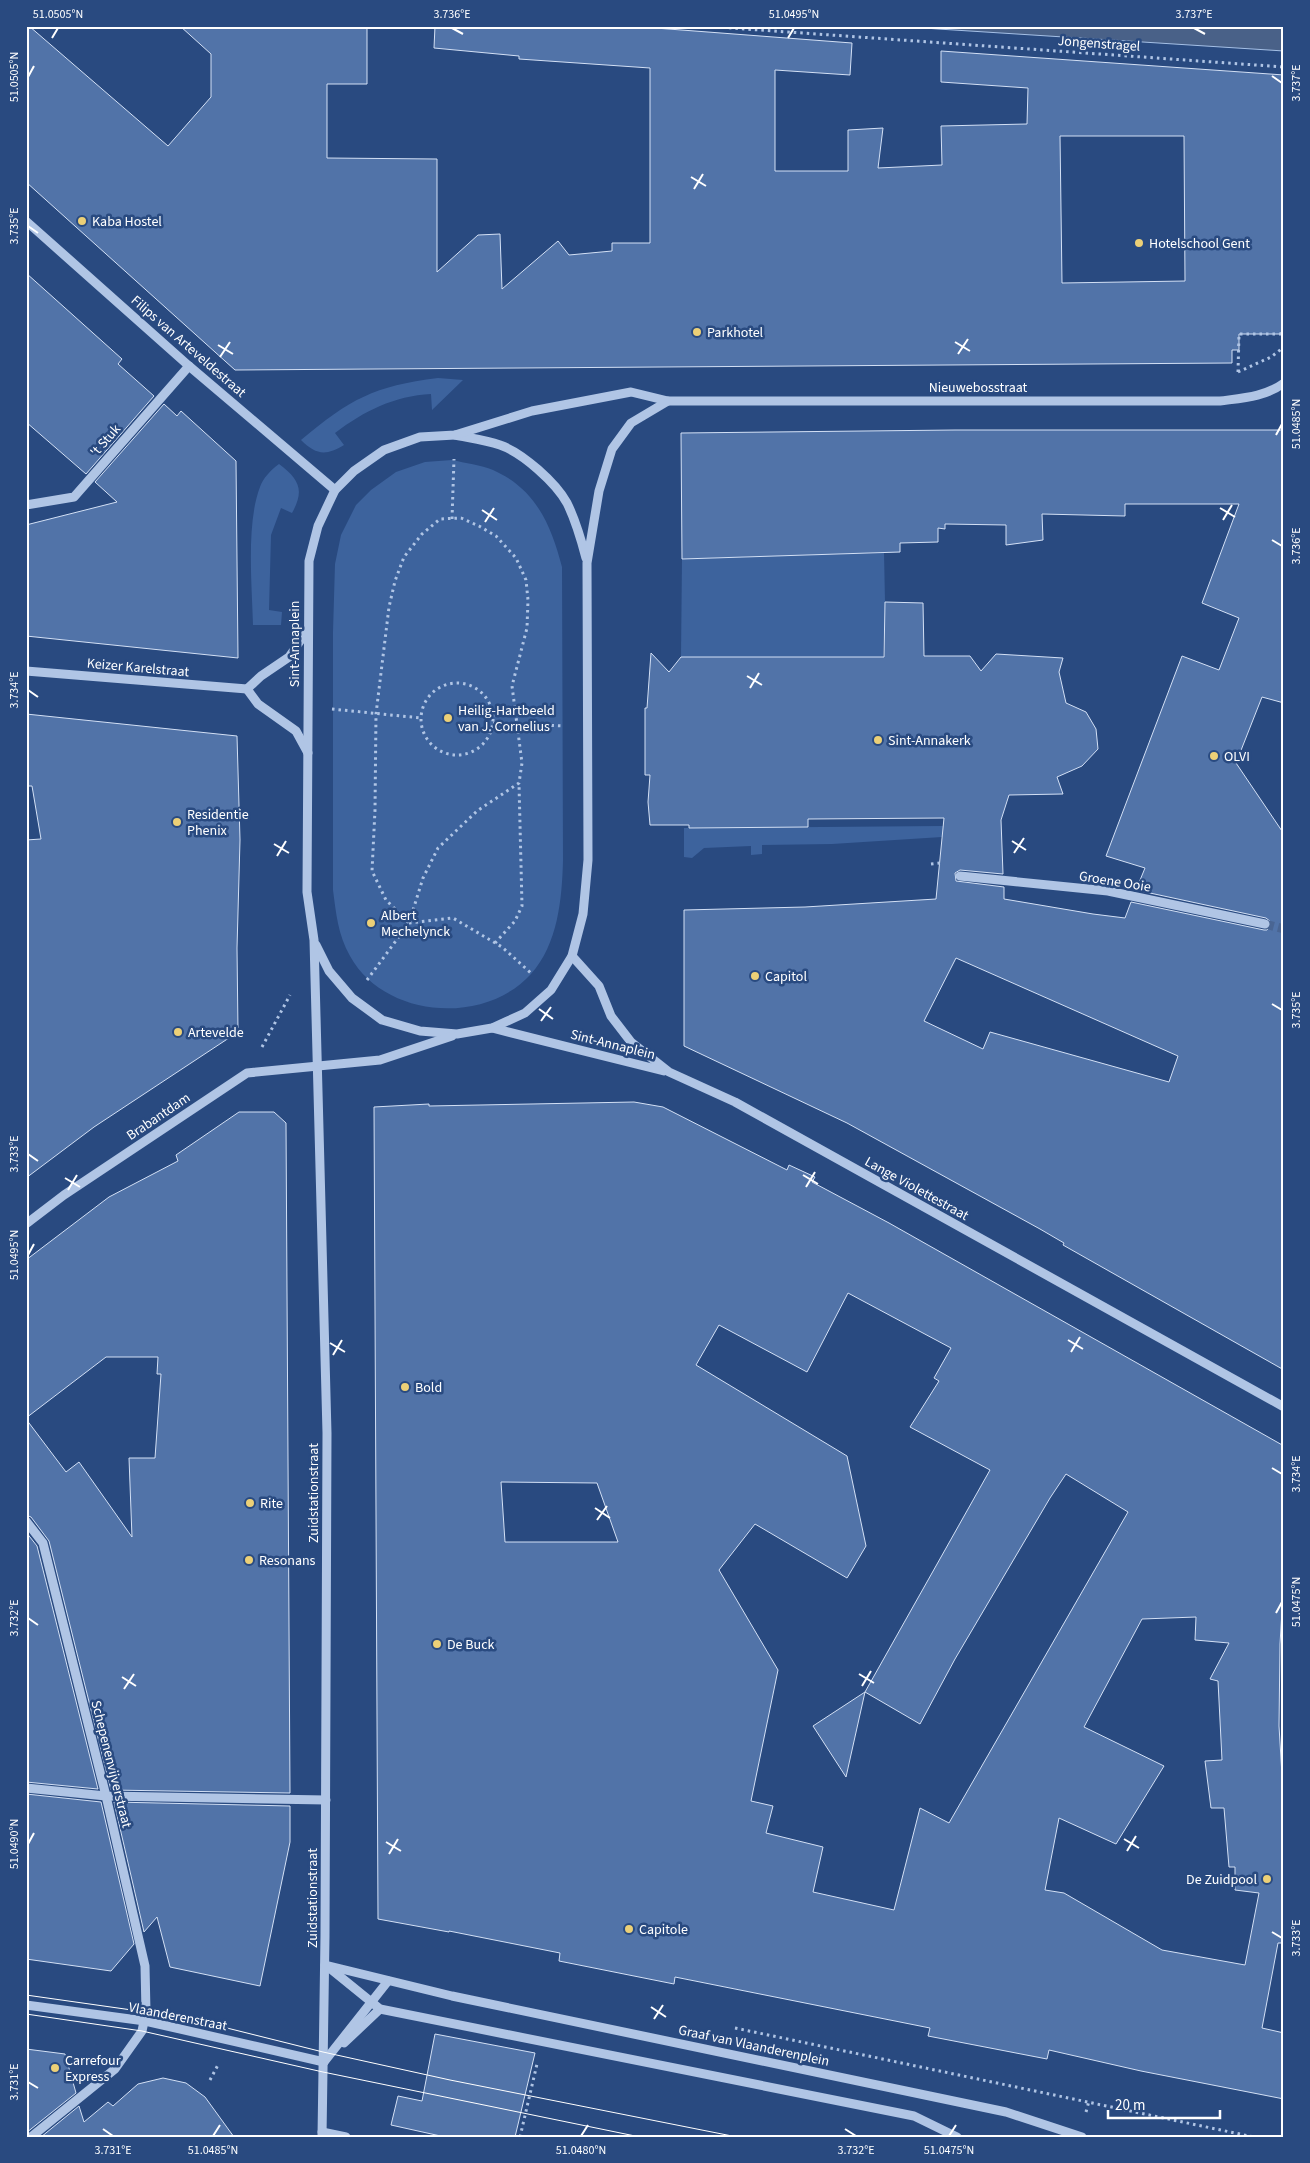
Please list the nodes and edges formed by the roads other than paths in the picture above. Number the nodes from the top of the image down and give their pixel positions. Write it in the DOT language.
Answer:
graph roads {
  1 [pos="26,221"];
  2 [pos="189,366"];
  3 [pos="1284,382"];
  4 [pos="668,400"];
  5 [pos="455,435"];
  6 [pos="335,490"];
  7 [pos="26,505"];
  8 [pos="587,563"];
  9 [pos="308,631"];
  10 [pos="26,671"];
  11 [pos="247,689"];
  12 [pos="308,753"];
  13 [pos="960,876"];
  14 [pos="1265,924"];
  15 [pos="314,940"];
  16 [pos="572,956"];
  17 [pos="492,1028"];
  18 [pos="457,1034"];
  19 [pos="318,1067"];
  20 [pos="669,1072"];
  21 [pos="26,1224"];
  22 [pos="1284,1407"];
  23 [pos="26,1521"];
  24 [pos="26,1788"];
  25 [pos="106,1796"];
  26 [pos="326,1800"];
  27 [pos="325,1965"];
  28 [pos="388,1980"];
  29 [pos="371,2002"];
  30 [pos="26,2005"];
  31 [pos="380,2009"];
  32 [pos="145,2021"];
  33 [pos="324,2062"];
  34 [pos="322,2134"];
  35 [pos="31,2137"];
  36 [pos="346,2137"];
  37 [pos="957,2137"];
  38 [pos="1082,2137"];
  1 -- 2 [label="street, Filips van Arteveldestraat"];
  2 -- 6 [label="street, Filips van Arteveldestraat"];
  2 -- 7 [label="street, 't Stuk"];
  3 -- 4 [label="street, Nieuwebosstraat"];
  4 -- 5 [label="street, Sint-Annaplein"];
  4 -- 8 [label="street, Sint-Annaplein"];
  5 -- 6 [label="street, Sint-Annaplein"];
  5 -- 8 [label="street, Sint-Annaplein"];
  6 -- 9 [label="street, Sint-Annaplein"];
  8 -- 16 [label="street, Sint-Annaplein"];
  9 -- 11 [label="street"];
  9 -- 12 [label="street, Sint-Annaplein"];
  10 -- 11 [label="street, Keizer Karelstraat"];
  11 -- 12 [label="street"];
  12 -- 15 [label="street, Sint-Annaplein"];
  13 -- 14 [label="street, Groene Ooie"];
  15 -- 18 [label="street, Sint-Annaplein"];
  15 -- 19 [label="street, Sint-Annaplein"];
  16 -- 17 [label="street, Sint-Annaplein"];
  16 -- 20 [label="street, Lange Violettestraat"];
  17 -- 18 [label="street, Sint-Annaplein"];
  17 -- 20 [label="street, Sint-Annaplein"];
  18 -- 19 [label="street"];
  19 -- 21 [label="street, Brabantdam"];
  19 -- 26 [label="street, Zuidstationstraat"];
  20 -- 22 [label="street, Lange Violettestraat"];
  23 -- 25 [label="street, Schepenenvijverstraat"];
  24 -- 25 [label="street"];
  25 -- 26 [label="street"];
  25 -- 32 [label="street, Schepenenvijverstraat"];
  26 -- 27 [label="street, Zuidstationstraat"];
  27 -- 28 [label="street, Graaf van Vlaanderenplein"];
  27 -- 29 [label="street"];
  27 -- 33 [label="street, Zuidstationstraat"];
  28 -- 29 [label="street"];
  28 -- 38 [label="street, Graaf van Vlaanderenplein"];
  29 -- 31 [label="street"];
  29 -- 33 [label="street"];
  30 -- 32 [label="street, Vlaanderenstraat"];
  31 -- 33 [label="street"];
  31 -- 37 [label="street"];
  32 -- 33 [label="street, Vlaanderenstraat"];
  32 -- 35 [label="street"];
  33 -- 34 [label="street, Zuidstationstraat"];
  34 -- 36 [label="street"];
}
